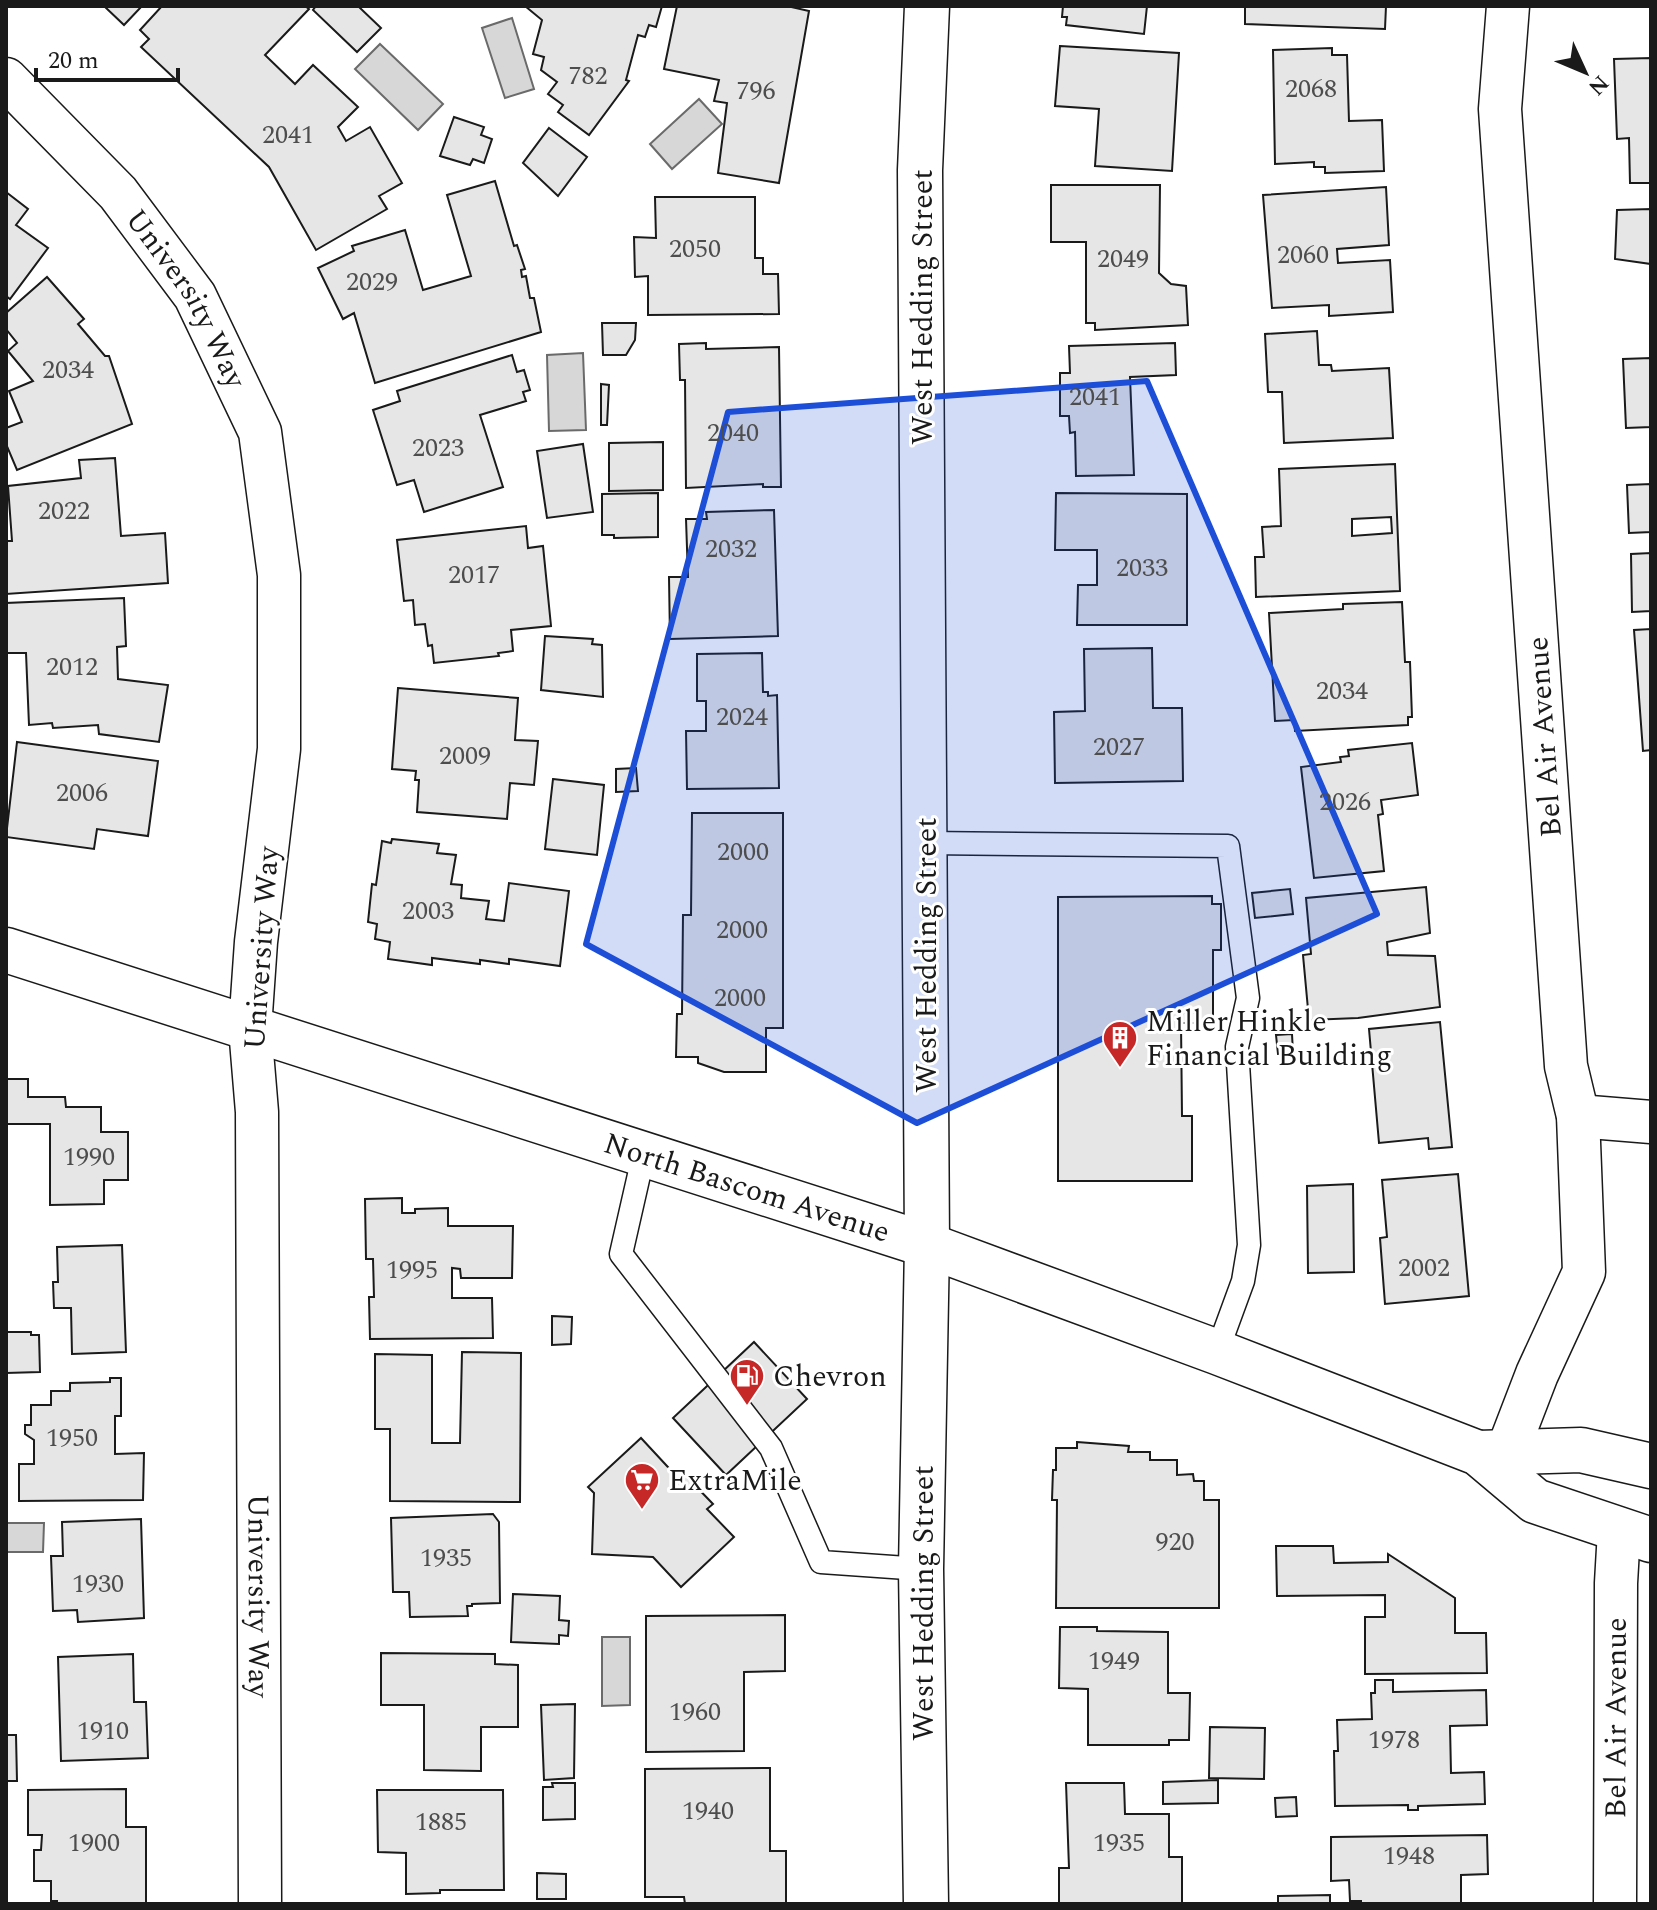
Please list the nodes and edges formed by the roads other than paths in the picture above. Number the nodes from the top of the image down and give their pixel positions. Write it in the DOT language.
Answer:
graph roads {
  1 [pos="927,6"];
  2 [pos="1508,6"];
  3 [pos="6,79"];
  4 [pos="926,843"];
  5 [pos="6,950"];
  6 [pos="250,1028"];
  7 [pos="1578,1116"];
  8 [pos="1651,1122"];
  9 [pos="644,1153"];
  10 [pos="927,1245"];
  11 [pos="1217,1352"];
  12 [pos="1492,1453"];
  13 [pos="1651,1466"];
  14 [pos="1635,1535"];
  15 [pos="921,1569"];
  16 [pos="260,1904"];
  17 [pos="926,1904"];
  18 [pos="1615,1904"];
  1 -- 4 [label="main road, West Hedding Street"];
  2 -- 7 [label="street, Bel Air Avenue"];
  3 -- 6 [label="street, University Way"];
  4 -- 10 [label="main road, West Hedding Street"];
  4 -- 11 [label="lane"];
  5 -- 6 [label="main road, North Bascom Avenue"];
  6 -- 9 [label="main road, North Bascom Avenue"];
  6 -- 16 [label="street, University Way"];
  7 -- 8 [label="street"];
  7 -- 12 [label="street, Bel Air Avenue"];
  9 -- 10 [label="main road, North Bascom Avenue"];
  9 -- 15 [label="lane"];
  10 -- 11 [label="main road, North Bascom Avenue"];
  10 -- 15 [label="main road, West Hedding Street"];
  11 -- 12 [label="main road, North Bascom Avenue"];
  12 -- 13 [label="main road, North Bascom Avenue"];
  12 -- 14 [label="main road, North Bascom Avenue"];
  14 -- 18 [label="street, Bel Air Avenue"];
  15 -- 17 [label="main road, West Hedding Street"];
}
